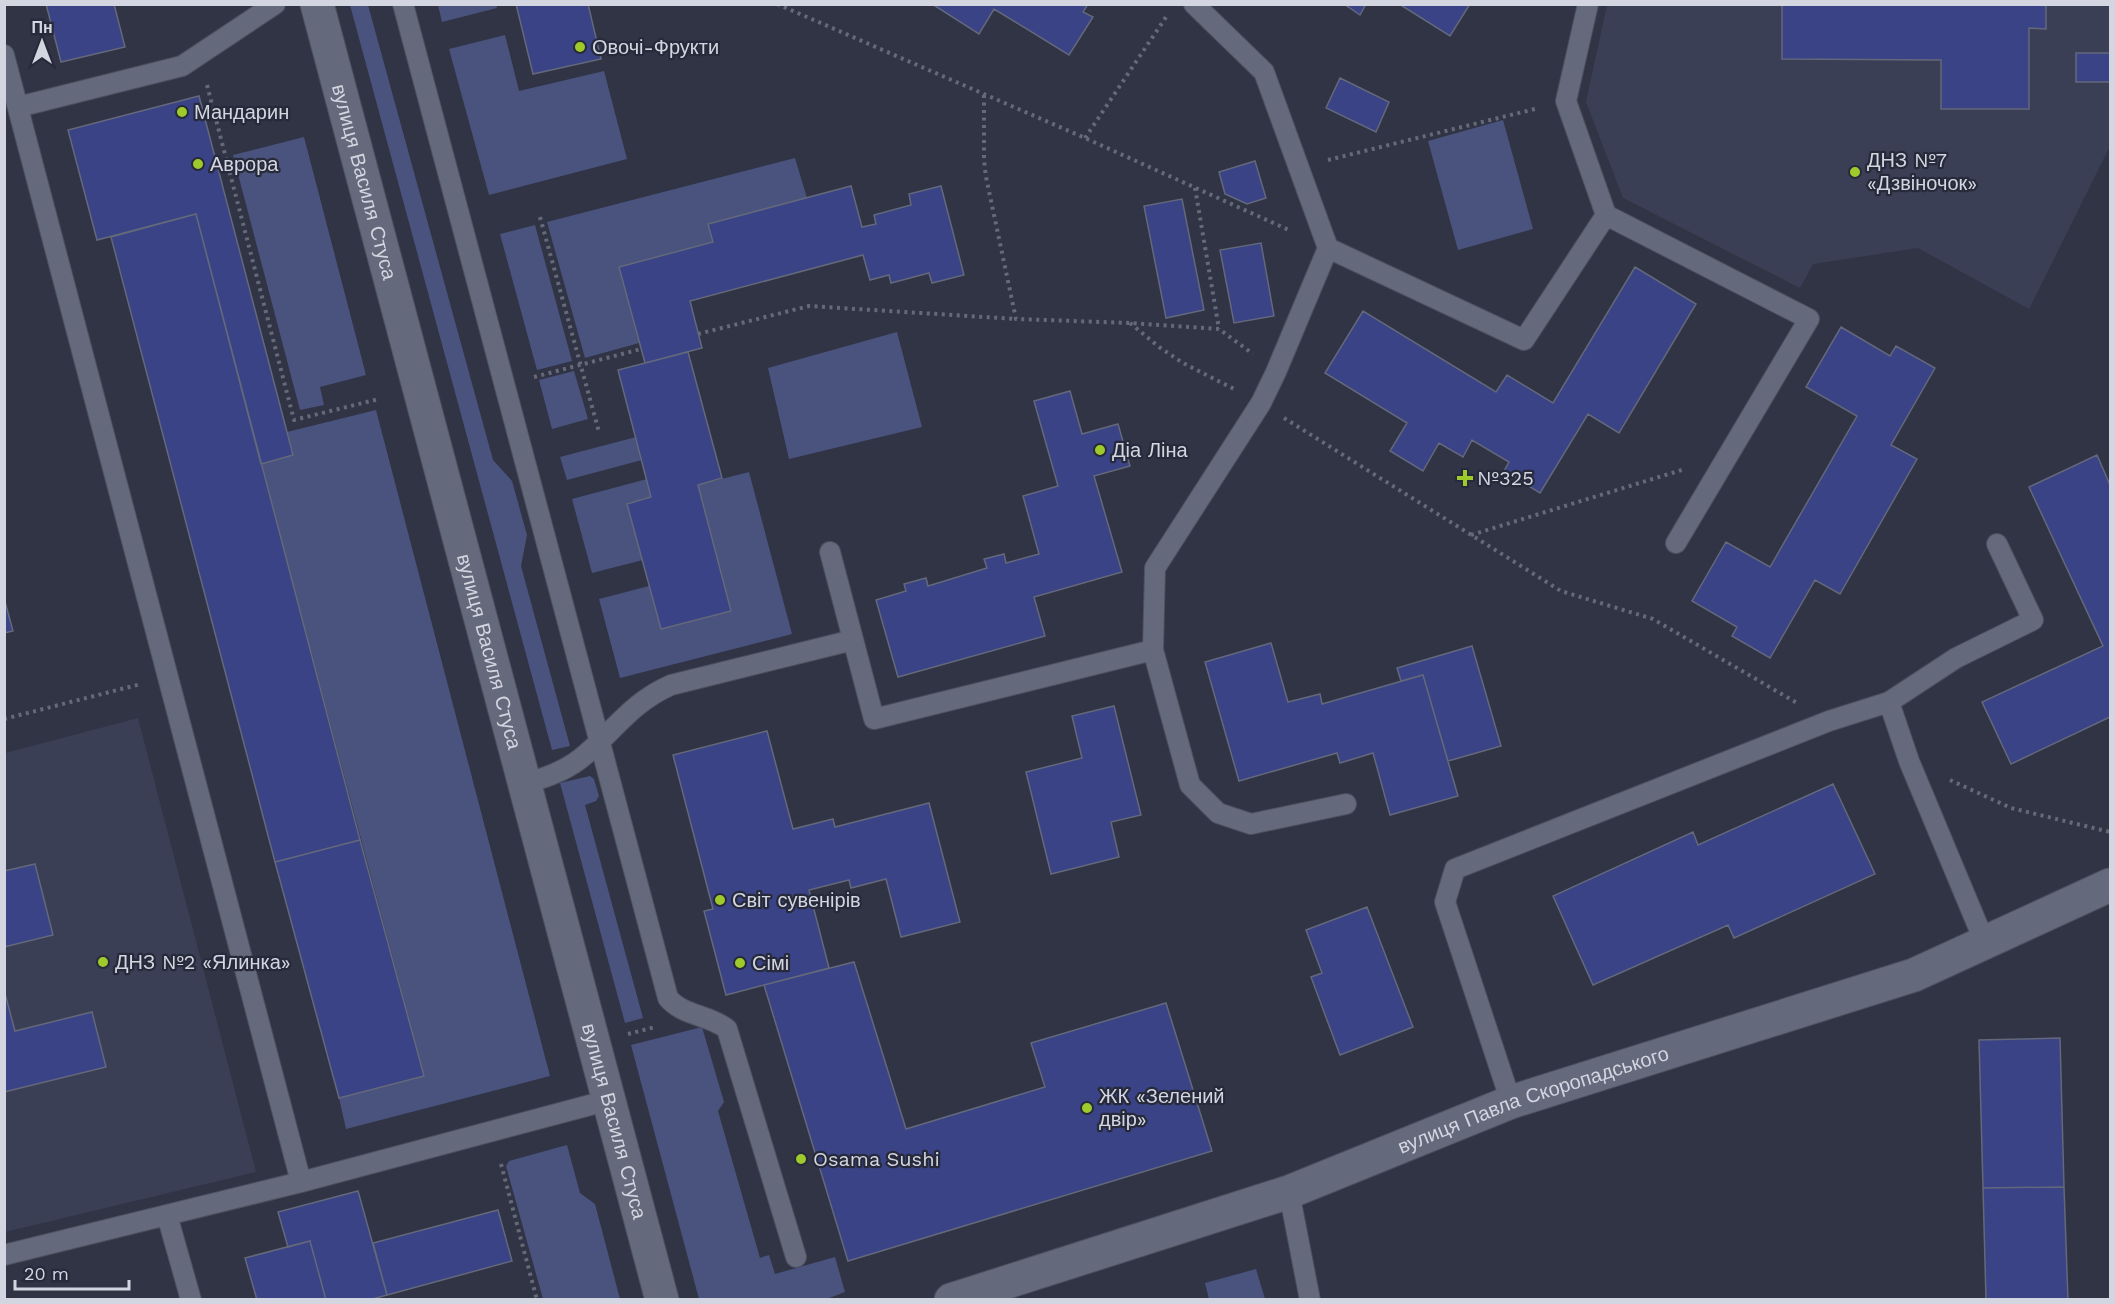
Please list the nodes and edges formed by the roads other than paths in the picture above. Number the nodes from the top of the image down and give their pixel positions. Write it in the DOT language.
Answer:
graph roads {
  1 [pos="275,4"];
  2 [pos="317,4"];
  3 [pos="403,4"];
  4 [pos="1194,4"];
  5 [pos="1588,4"];
  6 [pos="4,55"];
  7 [pos="18,107"];
  8 [pos="1606,215"];
  9 [pos="1328,248"];
  10 [pos="1676,543"];
  11 [pos="1997,544"];
  12 [pos="830,552"];
  13 [pos="853,640"];
  14 [pos="1153,650"];
  15 [pos="1889,702"];
  16 [pos="599,742"];
  17 [pos="524,784"];
  18 [pos="1346,804"];
  19 [pos="2110,885"];
  20 [pos="1985,943"];
  21 [pos="609,1100"];
  22 [pos="1511,1102"];
  23 [pos="301,1182"];
  24 [pos="1289,1192"];
  25 [pos="167,1215"];
  26 [pos="4,1255"];
  27 [pos="796,1257"];
  28 [pos="190,1299"];
  29 [pos="662,1299"];
  30 [pos="951,1299"];
  31 [pos="1310,1299"];
  1 -- 7 [label="lane"];
  2 -- 17 [label="street, вулиця Василя Стуса"];
  3 -- 16 [label="lane"];
  4 -- 9 [label="lane"];
  5 -- 8 [label="lane"];
  6 -- 7 [label="lane"];
  7 -- 23 [label="lane"];
  8 -- 9 [label="lane"];
  8 -- 10 [label="lane"];
  9 -- 14 [label="lane"];
  11 -- 15 [label="lane"];
  12 -- 13 [label="lane"];
  13 -- 14 [label="lane"];
  13 -- 16 [label="lane"];
  14 -- 18 [label="lane"];
  15 -- 20 [label="lane"];
  15 -- 22 [label="lane"];
  16 -- 17 [label="lane"];
  16 -- 27 [label="lane"];
  17 -- 21 [label="street, вулиця Василя Стуса"];
  19 -- 20 [label="street, вулиця Павла Скоропадського"];
  20 -- 22 [label="street, вулиця Павла Скоропадського"];
  21 -- 23 [label="lane"];
  21 -- 29 [label="street, вулиця Василя Стуса"];
  22 -- 24 [label="street, вулиця Павла Скоропадського"];
  23 -- 25 [label="lane"];
  24 -- 30 [label="street, вулиця Павла Скоропадського"];
  24 -- 31 [label="lane"];
  25 -- 26 [label="lane"];
  25 -- 28 [label="lane"];
}
